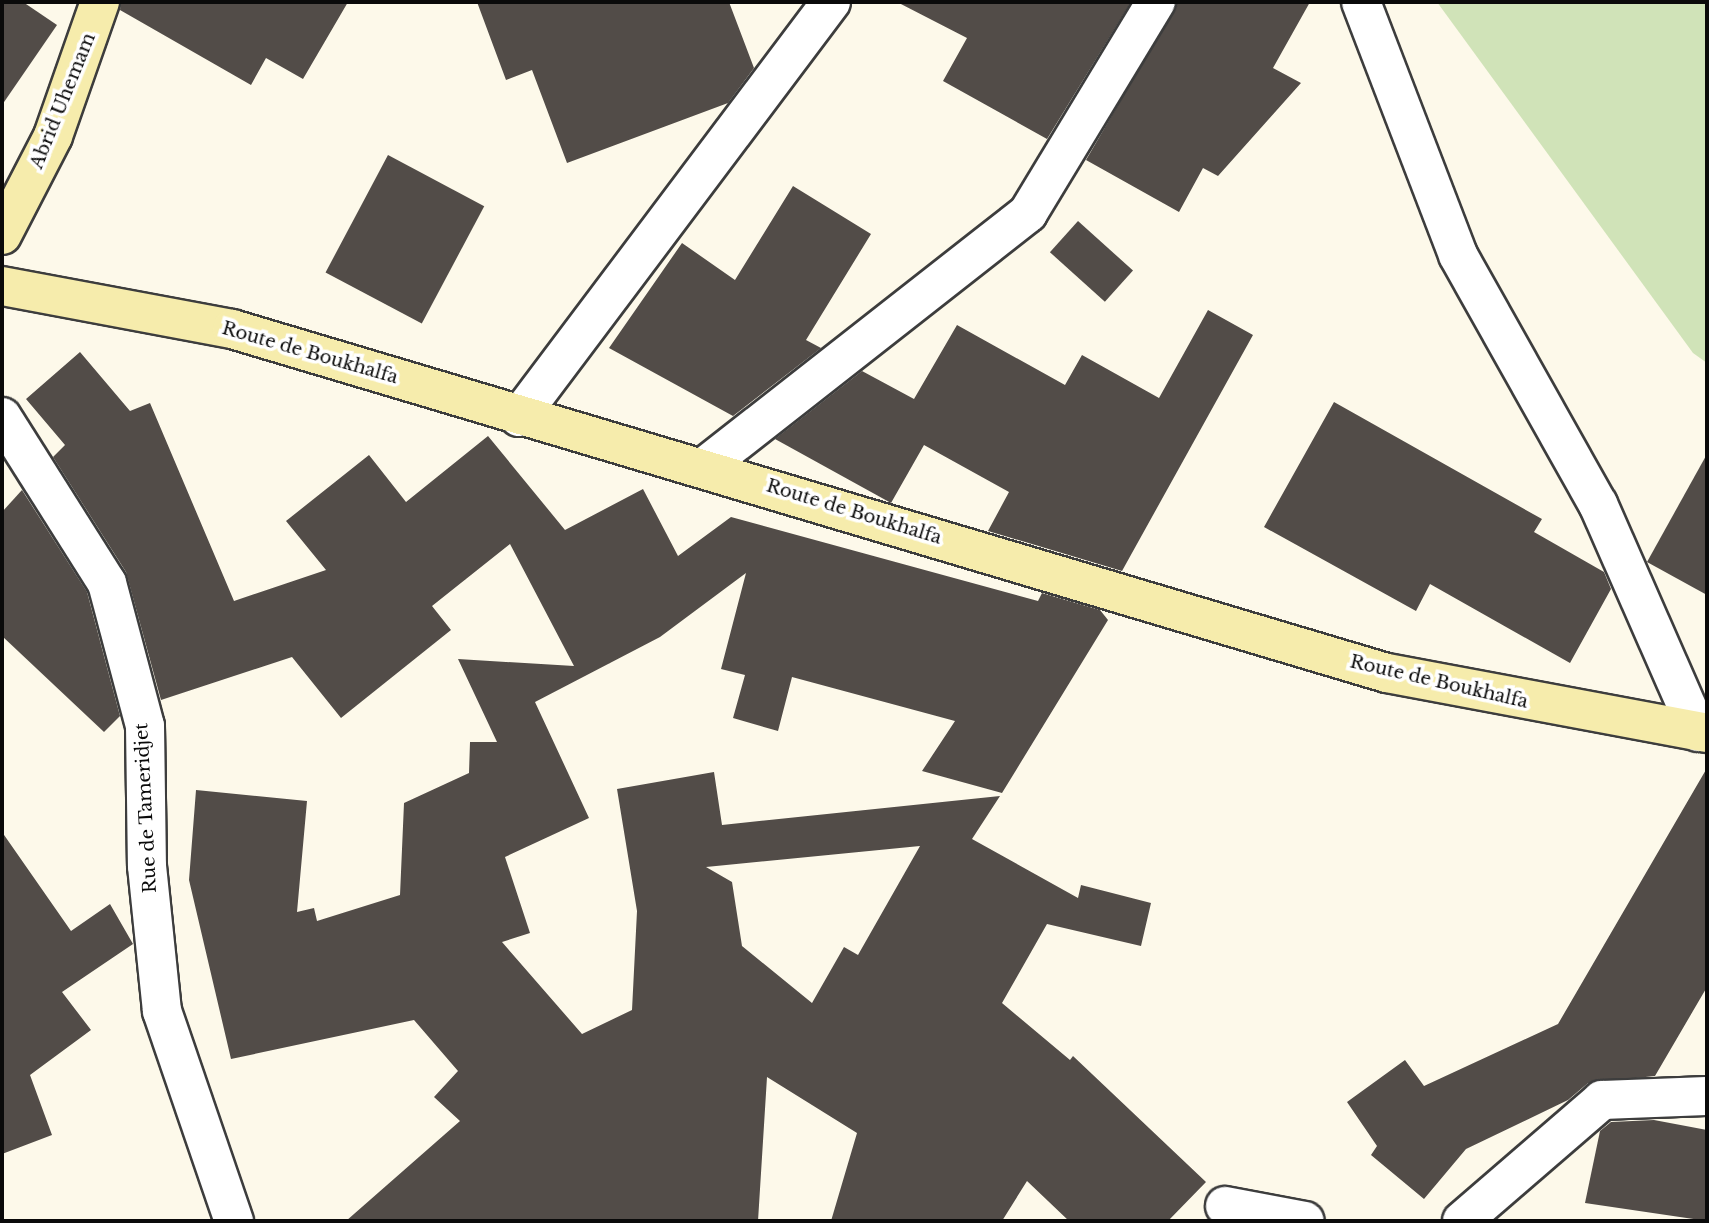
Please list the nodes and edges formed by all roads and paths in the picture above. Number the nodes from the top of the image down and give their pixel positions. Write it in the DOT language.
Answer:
graph roads {
  1 [pos="100,2"];
  2 [pos="831,2"];
  3 [pos="1156,2"];
  4 [pos="1362,2"];
  5 [pos="2,235"];
  6 [pos="2,286"];
  7 [pos="2,417"];
  8 [pos="519,417"];
  9 [pos="703,468"];
  10 [pos="1703,732"];
  11 [pos="1707,1096"];
  12 [pos="1225,1206"];
  13 [pos="233,1221"];
  14 [pos="1306,1221"];
  15 [pos="1462,1221"];
  1 -- 5 [label="main road, Abrid Uhemam"];
  2 -- 8 [label="street"];
  3 -- 9 [label="street"];
  4 -- 10 [label="street"];
  6 -- 8 [label="main road, Route de Boukhalfa"];
  7 -- 13 [label="street, Rue de Tameridjet"];
  8 -- 9 [label="main road, Route de Boukhalfa"];
  9 -- 10 [label="main road, Route de Boukhalfa"];
  11 -- 15 [label="street"];
  12 -- 14 [label="street"];
}
